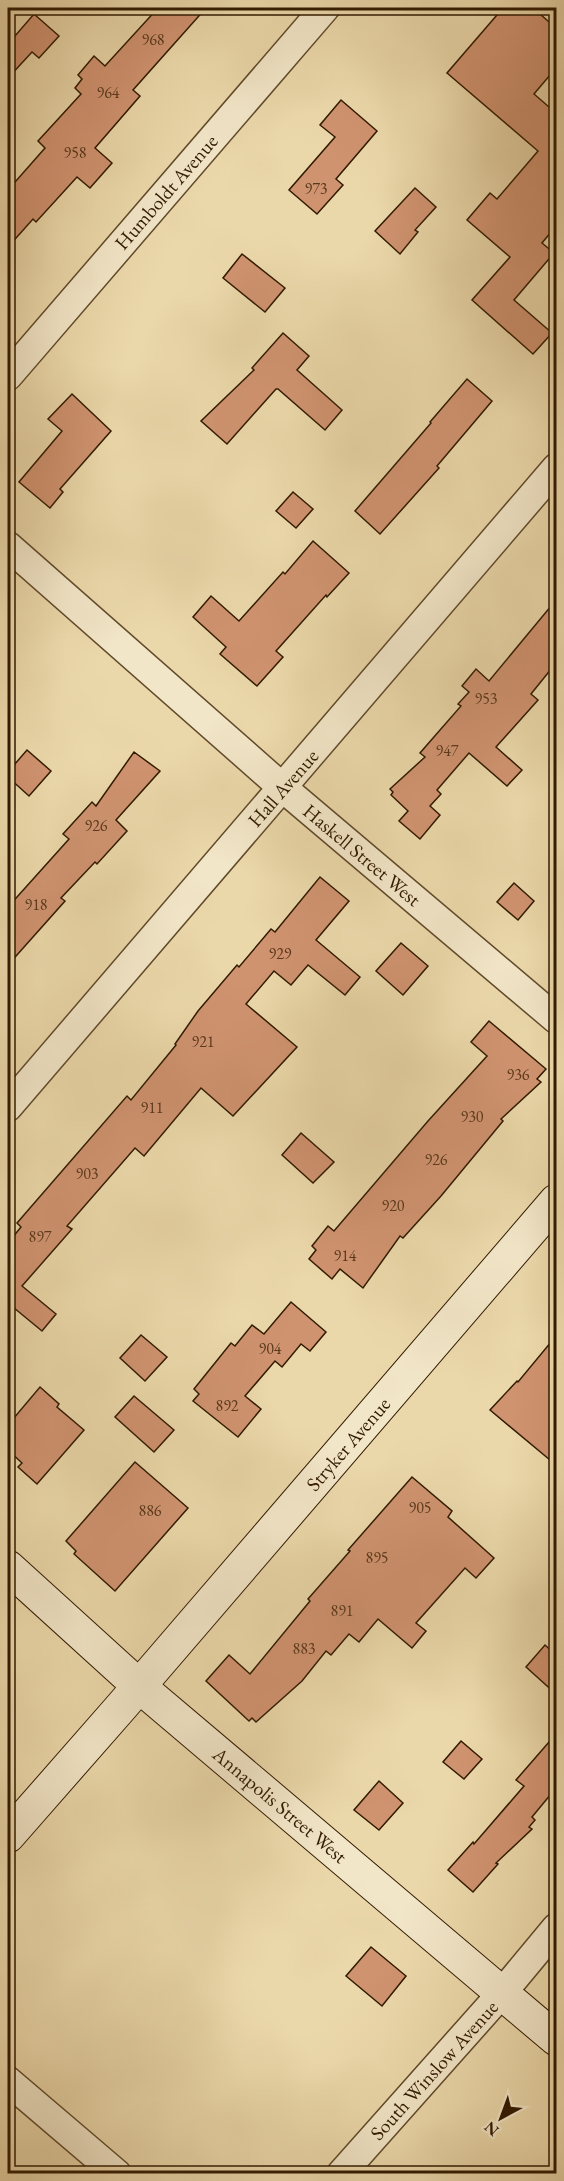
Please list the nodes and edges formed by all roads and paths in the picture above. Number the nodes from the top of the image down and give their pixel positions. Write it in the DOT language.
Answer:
graph roads {
  1 [pos="325,8"];
  2 [pos="8,376"];
  3 [pos="556,468"];
  4 [pos="8,546"];
  5 [pos="283,788"];
  6 [pos="556,1019"];
  7 [pos="8,1107"];
  8 [pos="556,1201"];
  9 [pos="8,1567"];
  10 [pos="139,1686"];
  11 [pos="8,1836"];
  12 [pos="556,1928"];
  13 [pos="502,1993"];
  14 [pos="556,2039"];
  15 [pos="8,2081"];
  16 [pos="117,2174"];
  17 [pos="341,2174"];
  1 -- 2 [label="street, Humboldt Avenue"];
  3 -- 5 [label="street, Hall Avenue"];
  4 -- 5 [label="street, Haskell Street West"];
  5 -- 6 [label="street, Haskell Street West"];
  5 -- 7 [label="street, Hall Avenue"];
  8 -- 10 [label="street, Stryker Avenue"];
  9 -- 10 [label="street, Annapolis Street West"];
  10 -- 11 [label="street, Stryker Avenue"];
  10 -- 13 [label="street, Annapolis Street West"];
  12 -- 13 [label="street, South Winslow Avenue"];
  13 -- 14 [label="street, Annapolis Street West"];
  13 -- 17 [label="street, South Winslow Avenue"];
  15 -- 16 [label="street"];
}
